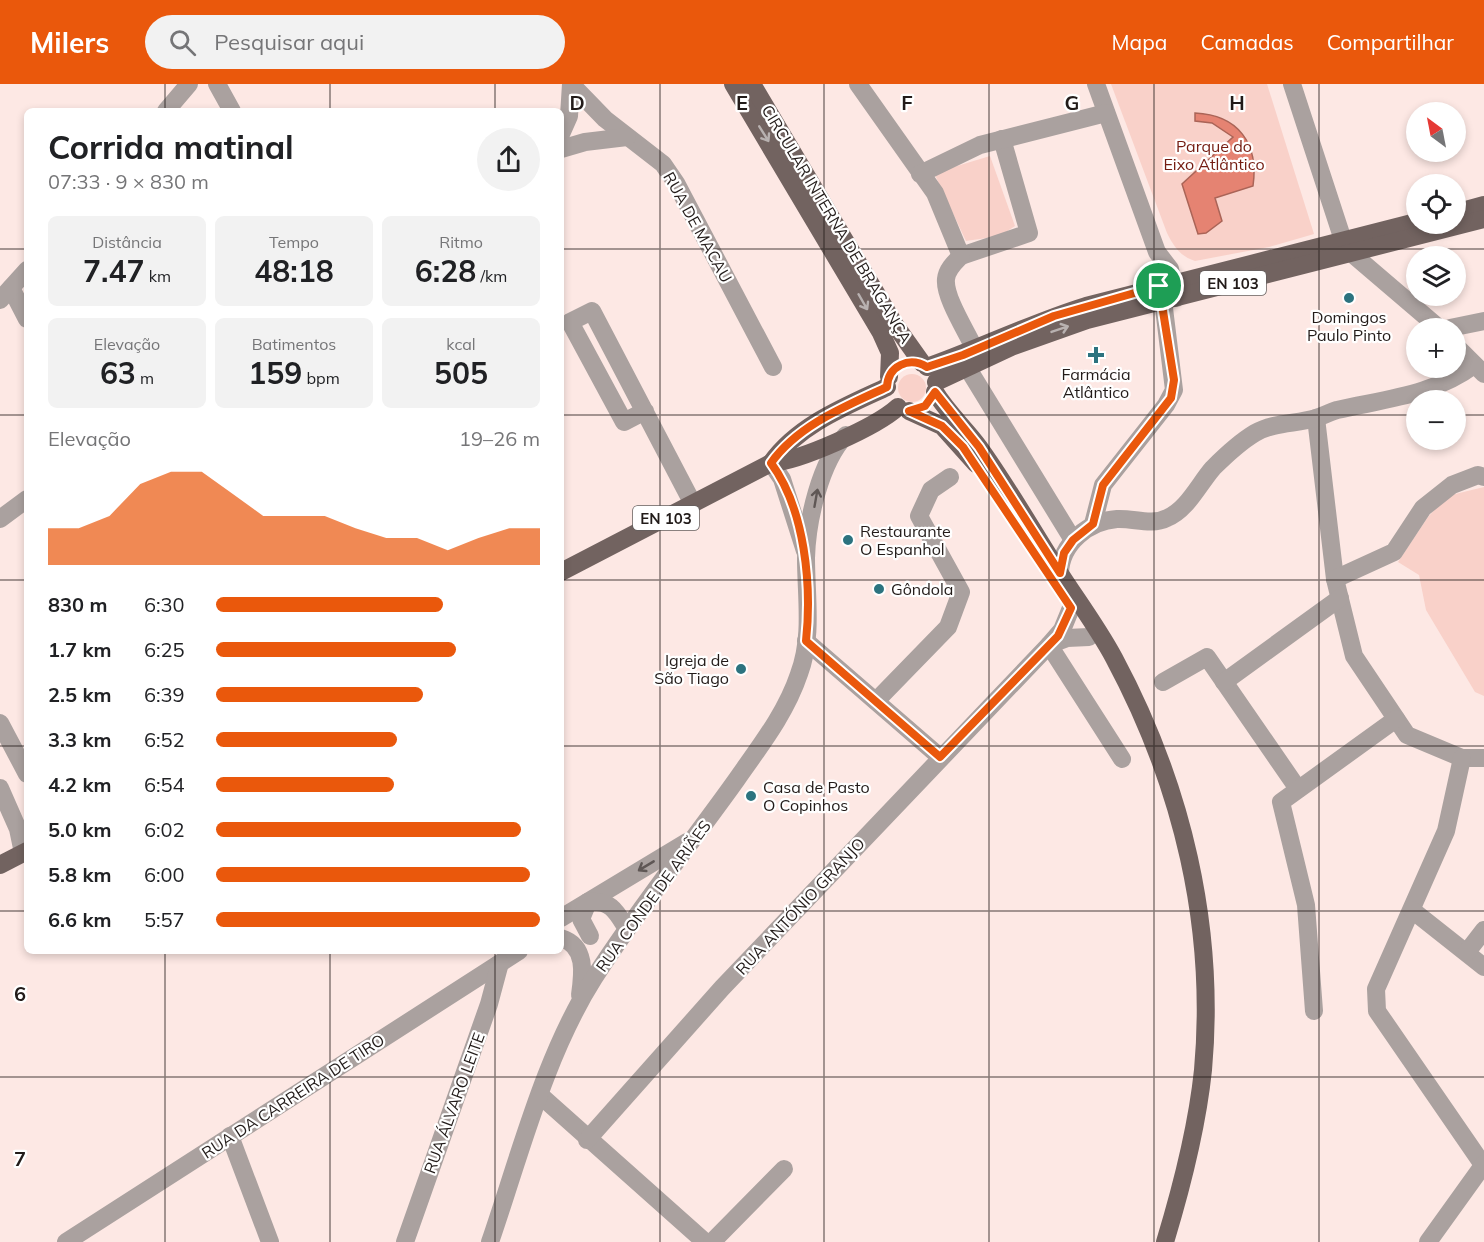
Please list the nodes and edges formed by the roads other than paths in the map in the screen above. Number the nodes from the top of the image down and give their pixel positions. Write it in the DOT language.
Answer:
graph roads {
  1 [pos="189,84"];
  2 [pos="217,84"];
  3 [pos="571,84"];
  4 [pos="733,84"];
  5 [pos="752,84"];
  6 [pos="858,84"];
  7 [pos="1096,84"];
  8 [pos="1292,84"];
  9 [pos="169,108"];
  10 [pos="230,108"];
  11 [pos="1106,112"];
  12 [pos="564,127"];
  13 [pos="627,137"];
  14 [pos="1002,139"];
  15 [pos="564,148"];
  16 [pos="920,174"];
  17 [pos="1484,206"];
  18 [pos="1466,210"];
  19 [pos="1484,219"];
  20 [pos="1406,225"];
  21 [pos="1347,246"];
  22 [pos="961,256"];
  23 [pos="24,273"];
  24 [pos="1166,289"];
  25 [pos="6,294"];
  26 [pos="24,315"];
  27 [pos="1428,318"];
  28 [pos="1484,321"];
  29 [pos="1466,325"];
  30 [pos="975,350"];
  31 [pos="1466,356"];
  32 [pos="773,367"];
  33 [pos="967,367"];
  34 [pos="1479,370"];
  35 [pos="930,376"];
  36 [pos="888,382"];
  37 [pos="903,409"];
  38 [pos="645,411"];
  39 [pos="1316,418"];
  40 [pos="846,435"];
  41 [pos="771,463"];
  42 [pos="950,477"];
  43 [pos="1484,477"];
  44 [pos="24,502"];
  45 [pos="693,504"];
  46 [pos="0,519"];
  47 [pos="1093,524"];
  48 [pos="1039,540"];
  49 [pos="1073,540"];
  50 [pos="806,555"];
  51 [pos="564,570"];
  52 [pos="1060,573"];
  53 [pos="1335,579"];
  54 [pos="1340,598"];
  55 [pos="1071,608"];
  56 [pos="1089,637"];
  57 [pos="806,641"];
  58 [pos="1049,645"];
  59 [pos="1163,682"];
  60 [pos="1224,682"];
  61 [pos="876,701"];
  62 [pos="1396,719"];
  63 [pos="0,723"];
  64 [pos="940,757"];
  65 [pos="1462,758"];
  66 [pos="1484,758"];
  67 [pos="1122,759"];
  68 [pos="24,768"];
  69 [pos="0,788"];
  70 [pos="1298,789"];
  71 [pos="696,836"];
  72 [pos="24,849"];
  73 [pos="24,853"];
  74 [pos="0,865"];
  75 [pos="588,902"];
  76 [pos="1412,910"];
  77 [pos="564,916"];
  78 [pos="1484,930"];
  79 [pos="623,935"];
  80 [pos="564,936"];
  81 [pos="590,936"];
  82 [pos="564,939"];
  83 [pos="1467,952"];
  84 [pos="514,954"];
  85 [pos="500,963"];
  86 [pos="1484,967"];
  87 [pos="578,1004"];
  88 [pos="1314,1011"];
  89 [pos="541,1096"];
  90 [pos="231,1136"];
  91 [pos="587,1140"];
  92 [pos="1484,1165"];
  93 [pos="784,1169"];
  94 [pos="66,1242"];
  95 [pos="270,1242"];
  96 [pos="405,1242"];
  97 [pos="490,1242"];
  98 [pos="705,1242"];
  99 [pos="712,1242"];
  100 [pos="1155,1242"];
  101 [pos="1165,1242"];
  102 [pos="1428,1242"];
  1 -- 9 [label="street"];
  2 -- 10 [label="street"];
  3 -- 12 [label="street"];
  3 -- 13 [label="street, RUA DE MACAU"];
  4 -- 36 [label="main road, CIRCULAR INTERNA DE BRAGANÇA, one-way"];
  5 -- 35 [label="main road, CIRCULAR INTERNA DE BRAGANÇA"];
  6 -- 16 [label="street"];
  7 -- 11 [label="street"];
  8 -- 21 [label="street"];
  11 -- 14 [label="street"];
  11 -- 24 [label="street"];
  13 -- 15 [label="street"];
  13 -- 32 [label="street, RUA DE MACAU"];
  14 -- 16 [label="street"];
  14 -- 22 [label="street"];
  16 -- 22 [label="street"];
  17 -- 18 [label="main road"];
  19 -- 21 [label="main road, EN 103"];
  20 -- 21 [label="main road, EN 103"];
  21 -- 24 [label="main road, EN 103"];
  21 -- 27 [label="street"];
  22 -- 30 [label="street"];
  23 -- 25 [label="street"];
  24 -- 30 [label="main road, EN 103"];
  33 -- 24 [label="main road, EN 103, one-way"];
  24 -- 47 [label="street"];
  25 -- 26 [label="street"];
  28 -- 29 [label="street"];
  30 -- 35 [label="main road, EN 103"];
  31 -- 34 [label="street"];
  33 -- 35 [label="main road, EN 103"];
  33 -- 49 [label="street"];
  34 -- 39 [label="street"];
  35 -- 36 [label="main road, EN 103"];
  35 -- 37 [label="main road, EN 103"];
  35 -- 48 [label="main road, CIRCULAR INTERNA DE BRAGANÇA"];
  36 -- 37 [label="main road"];
  36 -- 41 [label="main road, EN 103"];
  37 -- 40 [label="main road, EN 103"];
  37 -- 55 [label="main road"];
  38 -- 38 [label="street"];
  38 -- 45 [label="street"];
  39 -- 47 [label="street"];
  39 -- 53 [label="street"];
  40 -- 41 [label="main road, EN 103"];
  50 -- 40 [label="street, RUA CONDE DE ARIÃES, one-way"];
  41 -- 45 [label="main road, EN 103"];
  41 -- 50 [label="street, RUA CONDE DE ARIÃES"];
  42 -- 61 [label="street"];
  43 -- 53 [label="street"];
  44 -- 46 [label="street"];
  45 -- 51 [label="main road, EN 103"];
  47 -- 49 [label="street"];
  48 -- 49 [label="street"];
  48 -- 52 [label="main road, CIRCULAR INTERNA DE BRAGANÇA"];
  49 -- 52 [label="street"];
  50 -- 57 [label="street, RUA CONDE DE ARIÃES"];
  52 -- 101 [label="main road, CIRCULAR INTERNA DE BRAGANÇA"];
  53 -- 54 [label="street"];
  54 -- 60 [label="street"];
  54 -- 62 [label="street"];
  55 -- 56 [label="main road"];
  55 -- 58 [label="street, RUA ANTÓNIO GRANJO"];
  56 -- 58 [label="street"];
  56 -- 100 [label="main road"];
  57 -- 61 [label="street"];
  57 -- 71 [label="street, RUA CONDE DE ARIÃES"];
  58 -- 64 [label="street, RUA ANTÓNIO GRANJO"];
  58 -- 67 [label="street"];
  59 -- 60 [label="street"];
  60 -- 70 [label="street"];
  61 -- 64 [label="street"];
  62 -- 65 [label="street"];
  62 -- 70 [label="street"];
  63 -- 68 [label="street"];
  64 -- 91 [label="street, RUA ANTÓNIO GRANJO"];
  65 -- 66 [label="street"];
  65 -- 76 [label="street"];
  69 -- 72 [label="street"];
  70 -- 88 [label="street"];
  71 -- 75 [label="street, one-way"];
  71 -- 79 [label="street, RUA CONDE DE ARIÃES"];
  73 -- 74 [label="main road"];
  75 -- 77 [label="street"];
  75 -- 79 [label="street"];
  75 -- 81 [label="street"];
  76 -- 83 [label="street"];
  76 -- 92 [label="street"];
  78 -- 83 [label="street"];
  79 -- 81 [label="street"];
  79 -- 87 [label="street, RUA CONDE DE ARIÃES"];
  80 -- 81 [label="street"];
  82 -- 87 [label="street"];
  83 -- 86 [label="street"];
  84 -- 85 [label="street, RUA DA CARREIRA DE TIRO"];
  85 -- 90 [label="street, RUA DA CARREIRA DE TIRO"];
  85 -- 96 [label="street, RUA ÁLVARO LEITE"];
  87 -- 89 [label="street, RUA CONDE DE ARIÃES"];
  89 -- 91 [label="street"];
  89 -- 97 [label="street, RUA CONDE DE ARIÃES"];
  90 -- 94 [label="street, RUA DA CARREIRA DE TIRO"];
  90 -- 95 [label="street"];
  91 -- 98 [label="street"];
  92 -- 102 [label="street"];
  93 -- 99 [label="street"];
}
